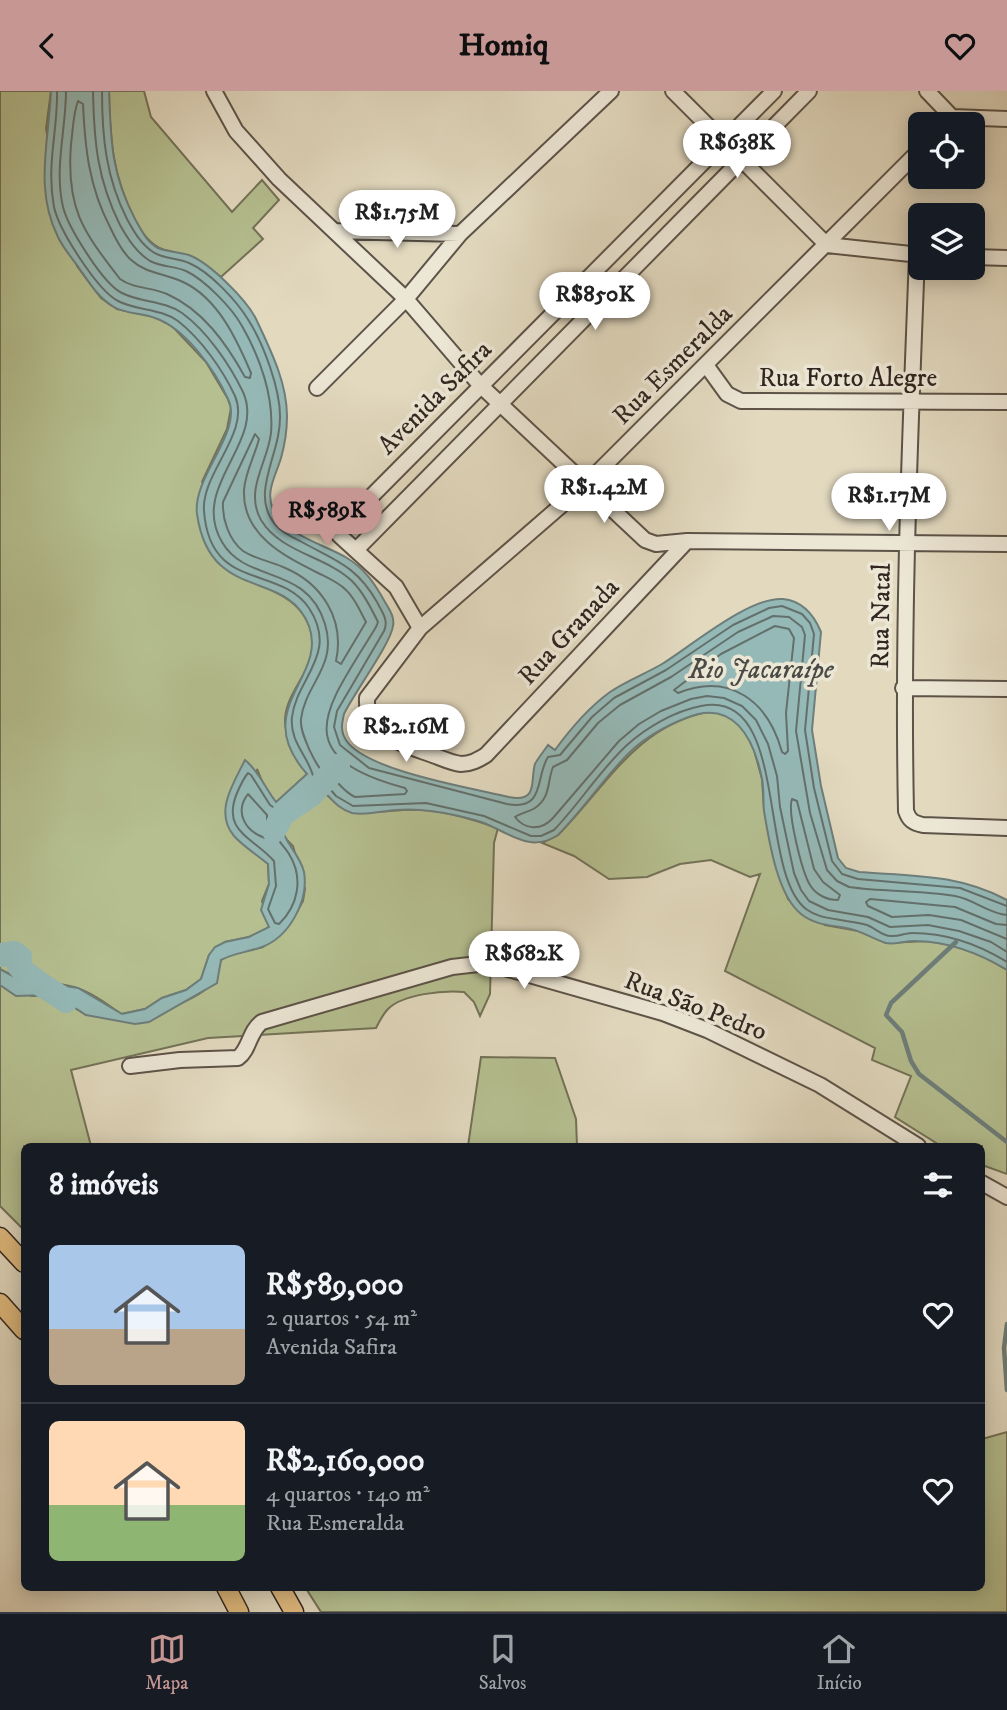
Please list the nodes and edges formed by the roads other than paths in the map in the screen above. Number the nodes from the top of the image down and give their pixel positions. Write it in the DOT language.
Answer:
graph roads {
  1 [pos="214,91"];
  2 [pos="611,91"];
  3 [pos="673,91"];
  4 [pos="774,91"];
  5 [pos="810,91"];
  6 [pos="927,91"];
  7 [pos="942,112"];
  8 [pos="1007,118"];
  9 [pos="985,119"];
  10 [pos="723,142"];
  11 [pos="741,159"];
  12 [pos="908,162"];
  13 [pos="335,231"];
  14 [pos="460,234"];
  15 [pos="827,245"];
  16 [pos="908,254"];
  17 [pos="985,257"];
  18 [pos="1007,258"];
  19 [pos="918,280"];
  20 [pos="406,299"];
  21 [pos="706,365"];
  22 [pos="480,385"];
  23 [pos="317,388"];
  24 [pos="911,400"];
  25 [pos="1007,402"];
  26 [pos="500,404"];
  27 [pos="586,484"];
  28 [pos="687,541"];
  29 [pos="906,543"];
  30 [pos="1007,544"];
  31 [pos="356,550"];
  32 [pos="421,628"];
  33 [pos="904,688"];
  34 [pos="1007,689"];
  35 [pos="367,698"];
  36 [pos="1007,828"];
  37 [pos="130,1066"];
  38 [pos="913,1143"];
  39 [pos="985,1186"];
  40 [pos="1007,1197"];
  41 [pos="0,1237"];
  42 [pos="21,1260"];
  43 [pos="0,1303"];
  44 [pos="21,1327"];
  45 [pos="228,1591"];
  46 [pos="282,1591"];
  47 [pos="239,1612"];
  48 [pos="294,1612"];
  1 -- 13 [label="street"];
  2 -- 14 [label="street"];
  3 -- 10 [label="street"];
  4 -- 10 [label="street, Avenida Safira"];
  5 -- 11 [label="street, Avenida Safira"];
  6 -- 7 [label="street"];
  8 -- 9 [label="street"];
  10 -- 11 [label="street"];
  10 -- 22 [label="street, Avenida Safira"];
  11 -- 15 [label="street"];
  11 -- 26 [label="street, Avenida Safira"];
  12 -- 15 [label="street, Rua Esmeralda"];
  13 -- 14 [label="street"];
  13 -- 20 [label="street"];
  14 -- 20 [label="street"];
  15 -- 16 [label="street"];
  15 -- 21 [label="street, Rua Esmeralda"];
  17 -- 18 [label="street"];
  19 -- 24 [label="street, Rua Natal"];
  20 -- 22 [label="street"];
  20 -- 23 [label="street"];
  21 -- 24 [label="street, Rua Forto Alegre"];
  21 -- 27 [label="street, Rua Esmeralda"];
  22 -- 26 [label="street"];
  22 -- 31 [label="street, Avenida Safira"];
  24 -- 25 [label="street, Rua Forto Alegre"];
  24 -- 29 [label="street, Rua Natal"];
  26 -- 27 [label="street"];
  26 -- 31 [label="street, Avenida Safira"];
  27 -- 28 [label="street"];
  27 -- 32 [label="street, Rua Esmeralda"];
  28 -- 29 [label="street"];
  28 -- 35 [label="street, Rua Granada"];
  29 -- 30 [label="street"];
  29 -- 33 [label="street, Rua Natal"];
  31 -- 32 [label="street"];
  32 -- 35 [label="street, Rua Esmeralda"];
  33 -- 34 [label="street"];
  33 -- 36 [label="street, Rua Natal"];
  37 -- 38 [label="street, Rua São Pedro"];
  39 -- 40 [label="street"];
  41 -- 42 [label="main road"];
  43 -- 44 [label="main road"];
  45 -- 47 [label="main road"];
  46 -- 48 [label="main road"];
}
